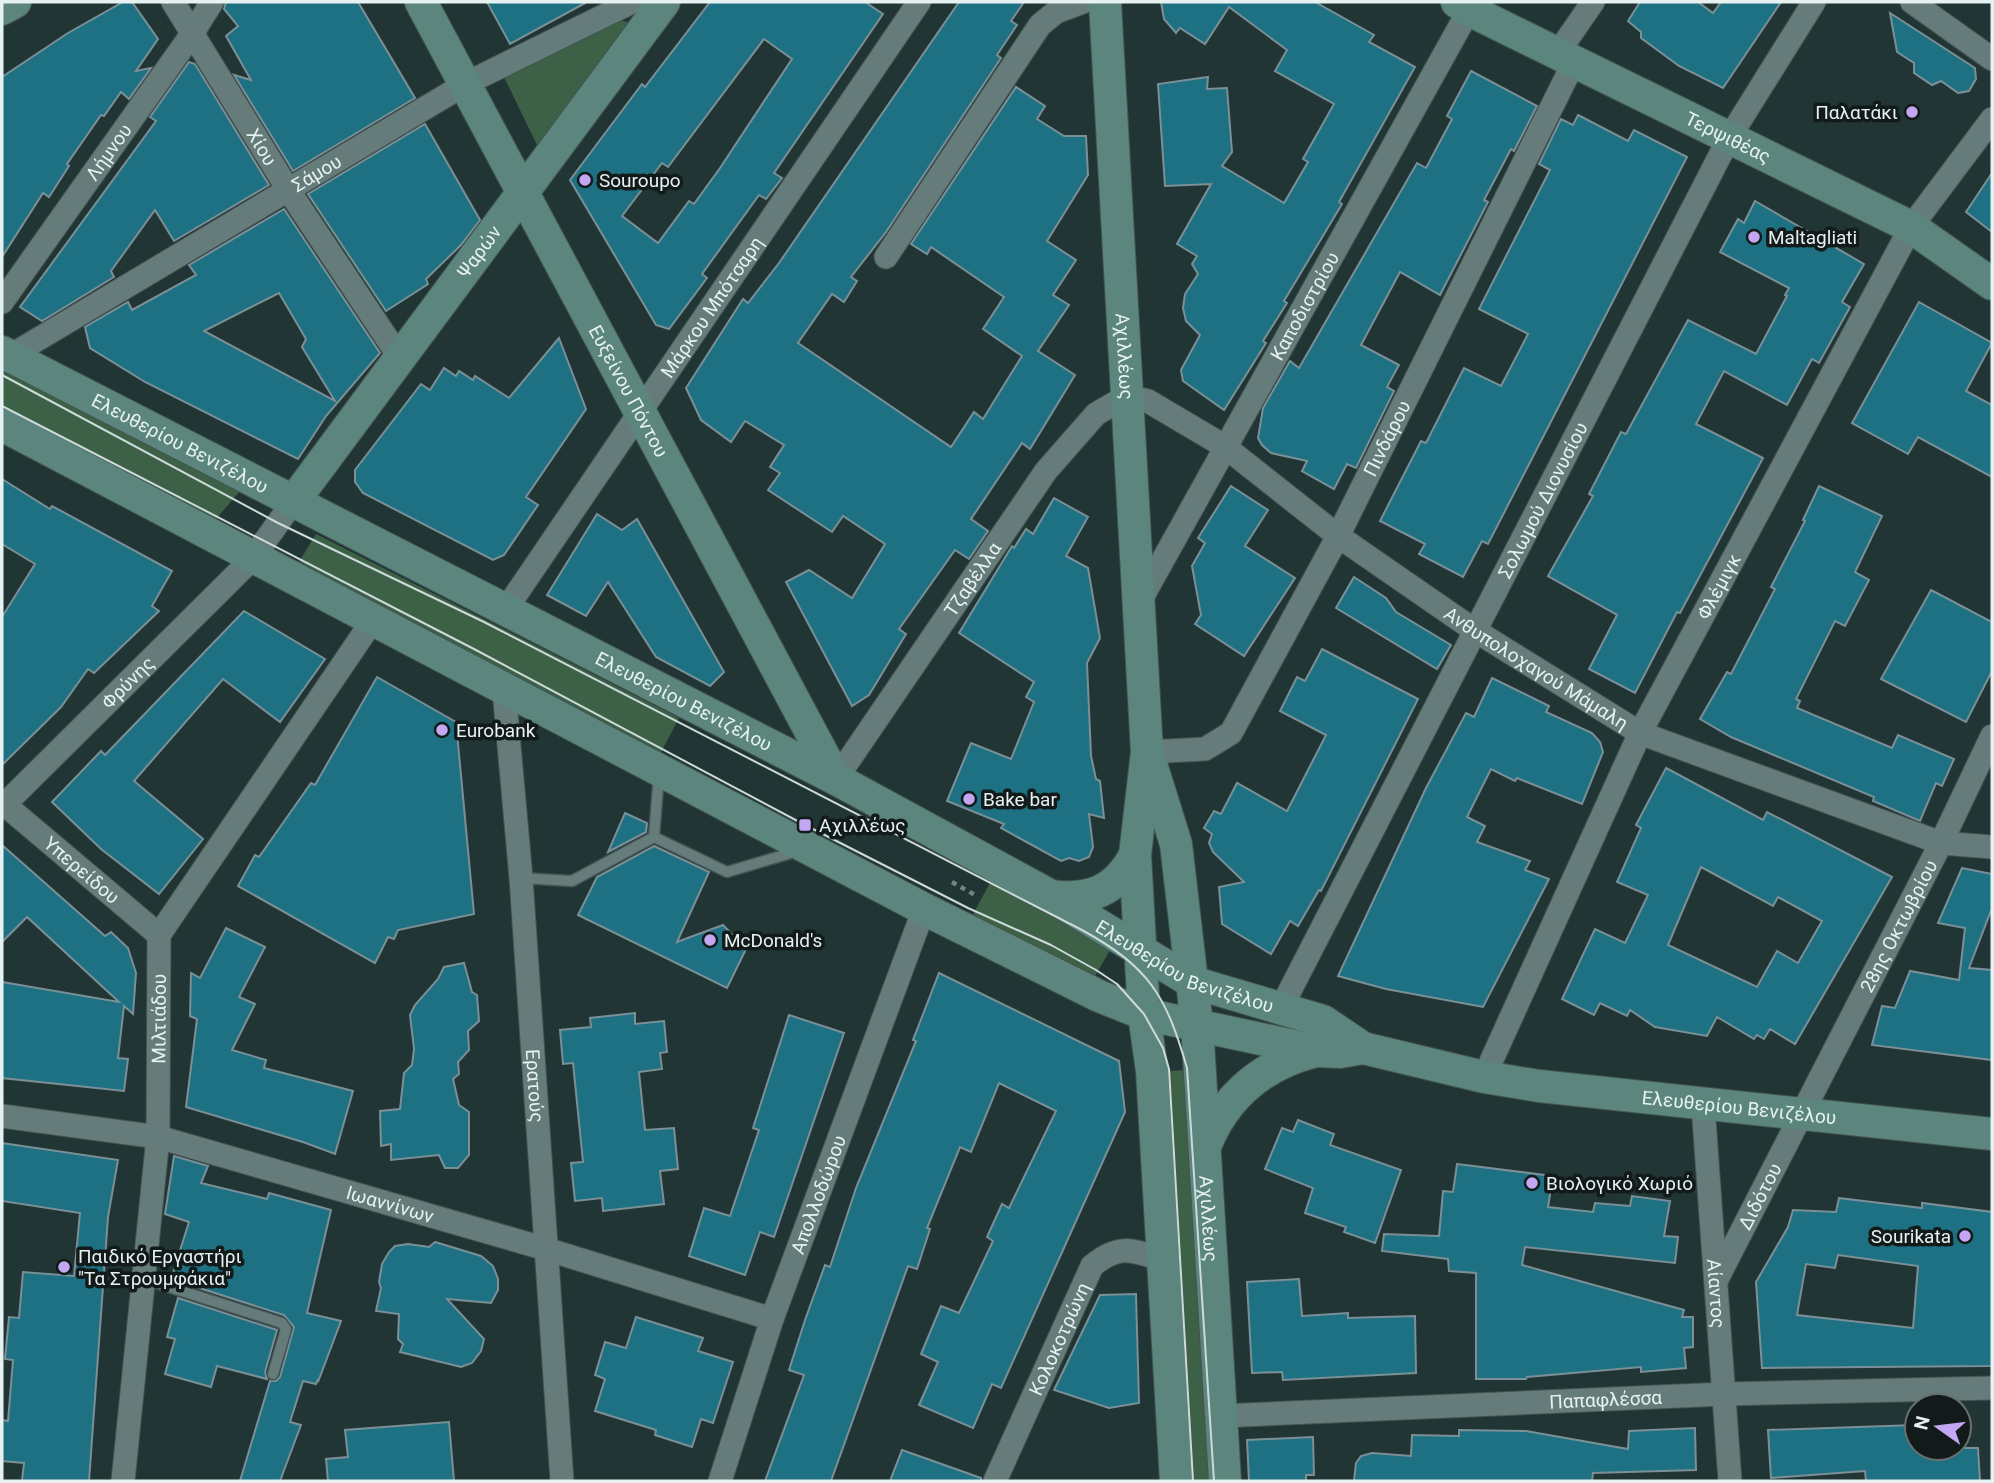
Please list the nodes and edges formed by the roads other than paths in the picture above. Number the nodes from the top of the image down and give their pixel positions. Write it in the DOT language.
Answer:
graph roads {
  1 [pos="15,2"];
  2 [pos="173,2"];
  3 [pos="212,2"];
  4 [pos="421,2"];
  5 [pos="632,2"];
  6 [pos="664,2"];
  7 [pos="919,2"];
  8 [pos="1083,2"];
  9 [pos="1105,2"];
  10 [pos="1593,2"];
  11 [pos="1814,2"];
  12 [pos="1912,2"];
  13 [pos="1463,6"];
  14 [pos="2,9"];
  15 [pos="192,34"];
  16 [pos="1565,58"];
  17 [pos="1992,59"];
  18 [pos="467,83"];
  19 [pos="1992,119"];
  20 [pos="1729,138"];
  21 [pos="289,191"];
  22 [pos="524,191"];
  23 [pos="1910,227"];
  24 [pos="886,257"];
  25 [pos="1992,284"];
  26 [pos="2,302"];
  27 [pos="6,354"];
  28 [pos="400,358"];
  29 [pos="1128,396"];
  30 [pos="642,412"];
  31 [pos="2,425"];
  32 [pos="1224,446"];
  33 [pos="293,502"];
  34 [pos="1338,536"];
  35 [pos="253,558"];
  36 [pos="1139,603"];
  37 [pos="504,612"];
  38 [pos="373,620"];
  39 [pos="1474,630"];
  40 [pos="504,690"];
  41 [pos="1640,733"];
  42 [pos="1992,736"];
  43 [pos="1147,752"];
  44 [pos="659,771"];
  45 [pos="835,779"];
  46 [pos="3,806"];
  47 [pos="654,837"];
  48 [pos="1941,843"];
  49 [pos="1992,847"];
  50 [pos="807,848"];
  51 [pos="1135,855"];
  52 [pos="521,877"];
  53 [pos="1051,896"];
  54 [pos="935,900"];
  55 [pos="159,935"];
  56 [pos="1140,950"];
  57 [pos="1192,982"];
  58 [pos="1282,1006"];
  59 [pos="1144,1014"];
  60 [pos="1197,1025"];
  61 [pos="1363,1048"];
  62 [pos="1317,1051"];
  63 [pos="1484,1077"];
  64 [pos="1703,1105"];
  65 [pos="1804,1114"];
  66 [pos="2,1116"];
  67 [pos="1992,1134"];
  68 [pos="158,1137"];
  69 [pos="1205,1146"];
  70 [pos="546,1250"];
  71 [pos="1163,1260"];
  72 [pos="144,1279"];
  73 [pos="1717,1279"];
  74 [pos="772,1320"];
  75 [pos="273,1374"];
  76 [pos="1992,1388"];
  77 [pos="1725,1394"];
  78 [pos="1221,1416"];
  79 [pos="123,1481"];
  80 [pos="562,1481"];
  81 [pos="720,1481"];
  82 [pos="995,1481"];
  83 [pos="1176,1481"];
  84 [pos="1225,1481"];
  85 [pos="1730,1481"];
  1 -- 14 [label="street"];
  2 -- 15 [label="street, Χίου"];
  3 -- 15 [label="street, Λήμνου"];
  4 -- 18 [label="street, Ευξείνου Πόντου"];
  5 -- 18 [label="street, Σάμου"];
  6 -- 22 [label="street, Ψαρών"];
  7 -- 30 [label="street, Μάρκου Μπότσαρη"];
  8 -- 24 [label="street"];
  9 -- 29 [label="street, Αχιλλέως"];
  10 -- 16 [label="street, Πινδάρου"];
  11 -- 20 [label="street, Σολωμού Διονυσίου"];
  12 -- 17 [label="street"];
  13 -- 16 [label="street, Τερψιθέας"];
  13 -- 32 [label="street, Καποδιστρίου"];
  15 -- 21 [label="street, Χίου"];
  15 -- 26 [label="street, Λήμνου"];
  16 -- 20 [label="street, Τερψιθέας"];
  16 -- 34 [label="street, Πινδάρου"];
  18 -- 21 [label="street, Σάμου"];
  18 -- 22 [label="street, Ευξείνου Πόντου"];
  19 -- 23 [label="street, Φλέμιγκ"];
  20 -- 23 [label="street, Τερψιθέας"];
  20 -- 39 [label="street, Σολωμού Διονυσίου"];
  21 -- 27 [label="street, Σάμου"];
  21 -- 28 [label="street, Χίου"];
  22 -- 28 [label="street, Ψαρών"];
  22 -- 30 [label="street, Ευξείνου Πόντου"];
  23 -- 25 [label="street, Τερψιθέας"];
  23 -- 41 [label="street, Φλέμιγκ"];
  27 -- 33 [label="street, Ελευθερίου Βενιζέλου"];
  28 -- 33 [label="street, Ψαρών"];
  29 -- 32 [label="street, Ανθυπολοχαγού Μάμαλη"];
  29 -- 36 [label="street, Αχιλλέως"];
  29 -- 45 [label="street, Τζαβέλλα"];
  30 -- 37 [label="street, Μάρκου Μπότσαρη"];
  30 -- 45 [label="street, Ευξείνου Πόντου"];
  31 -- 35 [label="street, Ελευθερίου Βενιζέλου"];
  32 -- 34 [label="street, Ανθυπολοχαγού Μάμαλη"];
  32 -- 36 [label="street, Καποδιστρίου"];
  33 -- 35 [label="street, Φρύνης"];
  33 -- 37 [label="street, Ελευθερίου Βενιζέλου"];
  34 -- 39 [label="street, Ανθυπολοχαγού Μάμαλη"];
  34 -- 43 [label="street, Πινδάρου"];
  35 -- 38 [label="street, Ελευθερίου Βενιζέλου"];
  35 -- 46 [label="street, Φρύνης"];
  36 -- 43 [label="street, Αχιλλέως"];
  37 -- 45 [label="street, Ελευθερίου Βενιζέλου"];
  38 -- 40 [label="street, Ελευθερίου Βενιζέλου"];
  38 -- 55 [label="street"];
  39 -- 41 [label="street, Ανθυπολοχαγού Μάμαλη"];
  39 -- 58 [label="street, Σολωμού Διονυσίου"];
  40 -- 44 [label="street, Ελευθερίου Βενιζέλου"];
  40 -- 52 [label="street, Ερατούς"];
  41 -- 48 [label="street, Ανθυπολοχαγού Μάμαλη"];
  41 -- 63 [label="street, Φλέμιγκ"];
  42 -- 48 [label="street, 28ης Οκτωβρίου"];
  43 -- 51 [label="street, Αχιλλέως"];
  43 -- 57 [label="street, Αχιλλέως"];
  44 -- 47 [label="lane"];
  44 -- 50 [label="street, Ελευθερίου Βενιζέλου"];
  45 -- 53 [label="street, Ελευθερίου Βενιζέλου"];
  46 -- 55 [label="street, Υπερείδου"];
  47 -- 50 [label="lane"];
  47 -- 52 [label="lane"];
  48 -- 49 [label="street, Ανθυπολοχαγού Μάμαλη"];
  48 -- 65 [label="street, 28ης Οκτωβρίου"];
  50 -- 54 [label="street, Ελευθερίου Βενιζέλου"];
  51 -- 53 [label="street"];
  51 -- 56 [label="street, Αχιλλέως"];
  52 -- 70 [label="street, Ερατούς"];
  53 -- 56 [label="street, Ελευθερίου Βενιζέλου"];
  54 -- 59 [label="street, Ελευθερίου Βενιζέλου"];
  54 -- 74 [label="street, Απολλοδώρου"];
  55 -- 68 [label="street, Μιλτιάδου"];
  56 -- 57 [label="street, Ελευθερίου Βενιζέλου"];
  56 -- 59 [label="street, Αχιλλέως"];
  57 -- 58 [label="street, Ελευθερίου Βενιζέλου"];
  57 -- 60 [label="street, Αχιλλέως"];
  58 -- 61 [label="street, Ελευθερίου Βενιζέλου"];
  59 -- 60 [label="street, Ελευθερίου Βενιζέλου"];
  59 -- 71 [label="street, Αχιλλέως"];
  60 -- 62 [label="street, Ελευθερίου Βενιζέλου"];
  60 -- 69 [label="street, Αχιλλέως"];
  61 -- 62 [label="street, Ελευθερίου Βενιζέλου"];
  61 -- 63 [label="street, Ελευθερίου Βενιζέλου"];
  62 -- 69 [label="street"];
  63 -- 64 [label="street, Ελευθερίου Βενιζέλου"];
  64 -- 65 [label="street, Ελευθερίου Βενιζέλου"];
  64 -- 73 [label="street, Αίαντος"];
  65 -- 67 [label="street, Ελευθερίου Βενιζέλου"];
  65 -- 73 [label="street, Διδότου"];
  66 -- 68 [label="street, Ιωαννίνων"];
  68 -- 70 [label="street, Ιωαννίνων"];
  68 -- 72 [label="street, Μιλτιάδου"];
  69 -- 78 [label="street, Αχιλλέως"];
  70 -- 74 [label="street, Ιωαννίνων"];
  70 -- 80 [label="street, Ερατούς"];
  71 -- 82 [label="street, Κολοκοτρώνη"];
  71 -- 83 [label="street, Αχιλλέως"];
  72 -- 75 [label="lane"];
  72 -- 79 [label="street, Μιλτιάδου"];
  73 -- 77 [label="street, Αίαντος"];
  74 -- 81 [label="street, Απολλοδώρου"];
  76 -- 77 [label="street, Παπαφλέσσα"];
  77 -- 78 [label="street, Παπαφλέσσα"];
  77 -- 85 [label="street, Αίαντος"];
  78 -- 84 [label="street, Αχιλλέως"];
}
